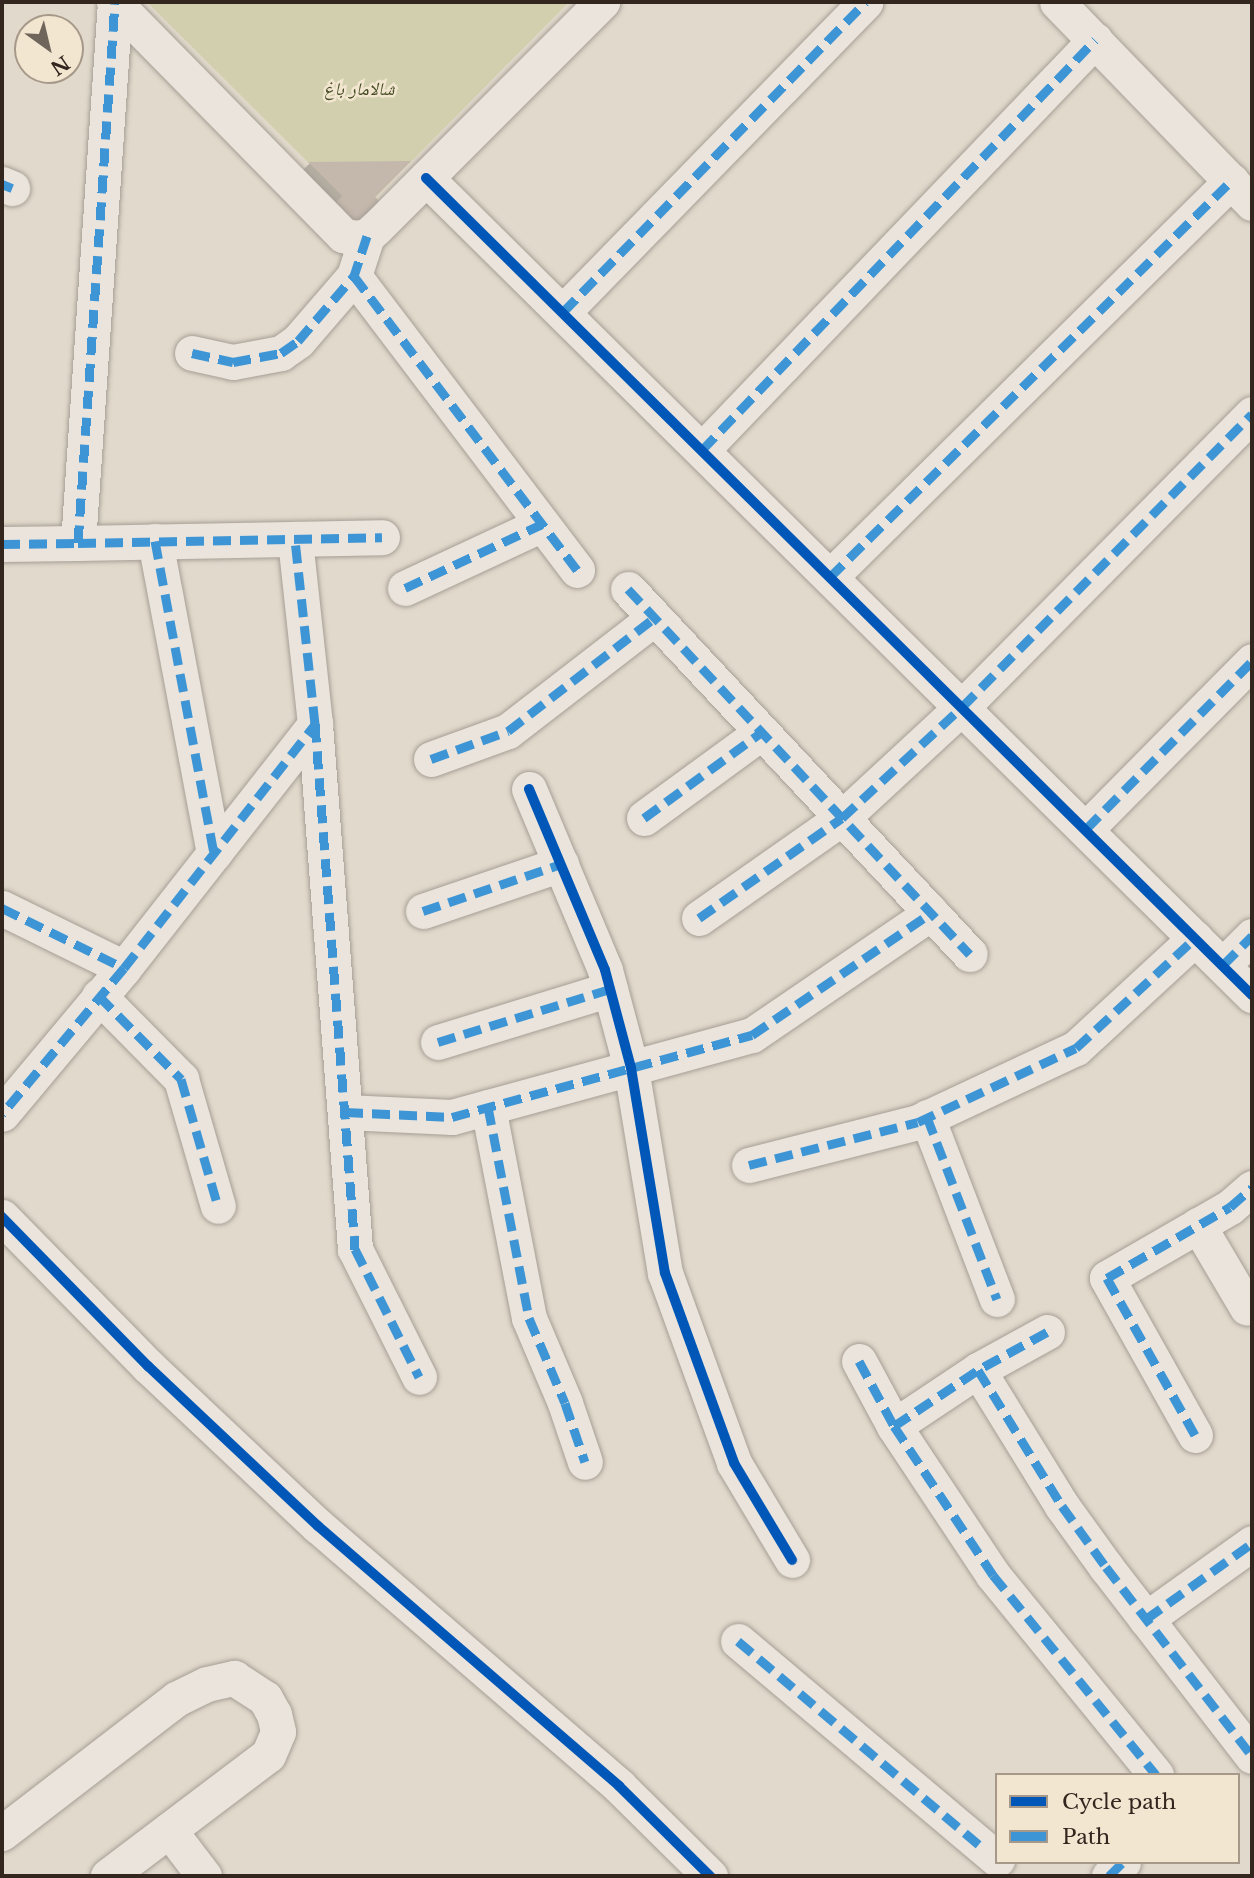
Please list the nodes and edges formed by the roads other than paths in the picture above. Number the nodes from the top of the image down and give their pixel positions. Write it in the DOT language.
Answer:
graph roads {
  1 [pos="115,2"];
  2 [pos="603,2"];
  3 [pos="866,2"];
  4 [pos="1057,2"];
  5 [pos="1094,40"];
  6 [pos="426,178"];
  7 [pos="1242,192"];
  8 [pos="367,236"];
  9 [pos="354,276"];
  10 [pos="563,312"];
  11 [pos="192,353"];
  12 [pos="1252,414"];
  13 [pos="702,450"];
  14 [pos="542,524"];
  15 [pos="382,537"];
  16 [pos="295,539"];
  17 [pos="155,541"];
  18 [pos="78,543"];
  19 [pos="2,544"];
  20 [pos="577,570"];
  21 [pos="830,577"];
  22 [pos="405,588"];
  23 [pos="628,589"];
  24 [pos="654,618"];
  25 [pos="1252,660"];
  26 [pos="962,708"];
  27 [pos="316,724"];
  28 [pos="762,732"];
  29 [pos="431,759"];
  30 [pos="529,789"];
  31 [pos="645,818"];
  32 [pos="842,818"];
  33 [pos="1086,829"];
  34 [pos="214,853"];
  35 [pos="561,864"];
  36 [pos="2,908"];
  37 [pos="422,911"];
  38 [pos="930,913"];
  39 [pos="699,918"];
  40 [pos="1252,936"];
  41 [pos="1195,938"];
  42 [pos="969,954"];
  43 [pos="1223,965"];
  44 [pos="124,968"];
  45 [pos="610,989"];
  46 [pos="1252,995"];
  47 [pos="99,996"];
  48 [pos="438,1042"];
  49 [pos="631,1068"];
  50 [pos="488,1107"];
  51 [pos="345,1112"];
  52 [pos="2,1114"];
  53 [pos="927,1117"];
  54 [pos="749,1165"];
  55 [pos="1252,1188"];
  56 [pos="218,1206"];
  57 [pos="2,1217"];
  58 [pos="1199,1225"];
  59 [pos="998,1299"];
  60 [pos="1247,1308"];
  61 [pos="1047,1332"];
  62 [pos="859,1361"];
  63 [pos="978,1370"];
  64 [pos="419,1377"];
  65 [pos="894,1426"];
  66 [pos="1195,1435"];
  67 [pos="585,1462"];
  68 [pos="1252,1543"];
  69 [pos="792,1560"];
  70 [pos="1146,1619"];
  71 [pos="738,1641"];
  72 [pos="1252,1756"];
  73 [pos="1154,1773"];
  74 [pos="169,1830"];
  75 [pos="2,1833"];
  76 [pos="995,1858"];
  77 [pos="1003,1864"];
  78 [pos="108,1876"];
  79 [pos="204,1876"];
  80 [pos="710,1876"];
  81 [pos="1017,1876"];
  1 -- 8 [label="street"];
  1 -- 18 [label="street"];
  2 -- 6 [label="street"];
  3 -- 10 [label="street"];
  4 -- 5 [label="street"];
  5 -- 7 [label="street"];
  5 -- 13 [label="street"];
  6 -- 8 [label="street"];
  6 -- 10 [label="street"];
  7 -- 21 [label="street"];
  8 -- 9 [label="street"];
  9 -- 11 [label="street"];
  9 -- 14 [label="street"];
  10 -- 13 [label="street"];
  12 -- 26 [label="street"];
  13 -- 21 [label="street"];
  14 -- 20 [label="street"];
  14 -- 22 [label="street"];
  15 -- 16 [label="street"];
  16 -- 17 [label="street"];
  16 -- 27 [label="street"];
  17 -- 18 [label="street"];
  17 -- 34 [label="street"];
  18 -- 19 [label="street"];
  21 -- 26 [label="street"];
  23 -- 24 [label="street"];
  24 -- 28 [label="street"];
  24 -- 29 [label="street"];
  25 -- 33 [label="street"];
  26 -- 32 [label="street"];
  26 -- 33 [label="street"];
  27 -- 34 [label="street"];
  27 -- 51 [label="street"];
  28 -- 31 [label="street"];
  28 -- 32 [label="street"];
  30 -- 35 [label="street"];
  32 -- 38 [label="street"];
  32 -- 39 [label="street"];
  33 -- 41 [label="street"];
  34 -- 44 [label="street"];
  35 -- 37 [label="street"];
  35 -- 45 [label="street"];
  36 -- 44 [label="street"];
  38 -- 42 [label="street"];
  38 -- 49 [label="street"];
  40 -- 43 [label="street"];
  41 -- 43 [label="street"];
  41 -- 53 [label="street"];
  43 -- 46 [label="street"];
  44 -- 47 [label="street"];
  45 -- 48 [label="street"];
  45 -- 49 [label="street"];
  47 -- 52 [label="street"];
  47 -- 56 [label="street"];
  49 -- 50 [label="street"];
  49 -- 69 [label="street"];
  50 -- 51 [label="street"];
  50 -- 67 [label="street"];
  51 -- 64 [label="street"];
  53 -- 54 [label="street"];
  53 -- 59 [label="street"];
  55 -- 58 [label="street"];
  57 -- 80 [label="street"];
  58 -- 60 [label="street"];
  58 -- 66 [label="street"];
  61 -- 63 [label="street"];
  62 -- 65 [label="street"];
  63 -- 65 [label="street"];
  63 -- 70 [label="street"];
  65 -- 73 [label="street"];
  68 -- 70 [label="street"];
  70 -- 72 [label="street"];
  71 -- 76 [label="street"];
  74 -- 75 [label="street"];
  74 -- 78 [label="street"];
  74 -- 79 [label="street"];
  77 -- 81 [label="street"];
}
